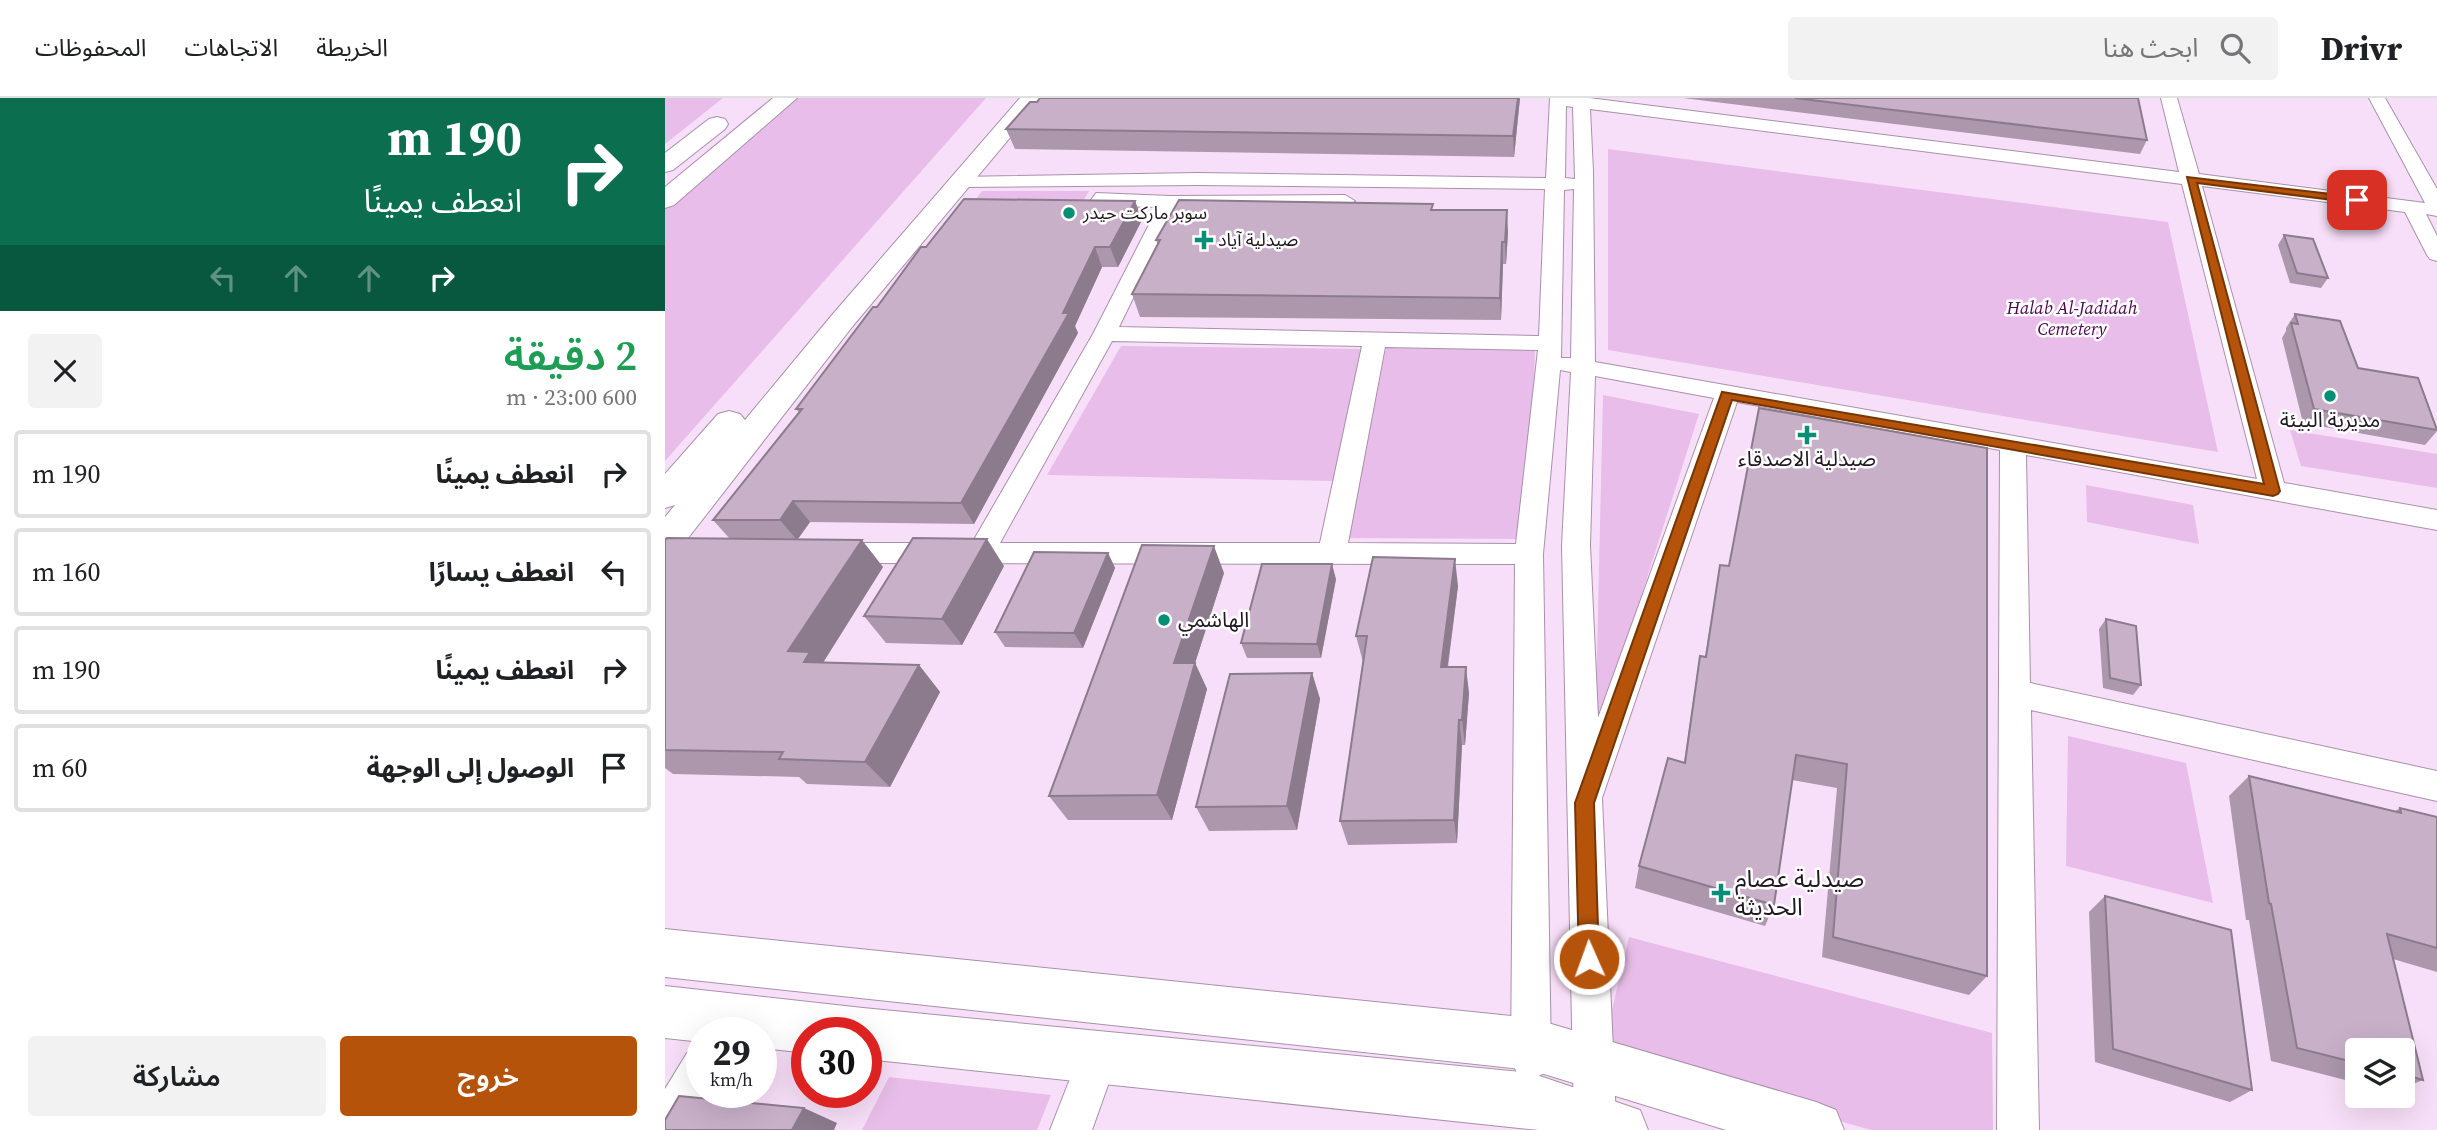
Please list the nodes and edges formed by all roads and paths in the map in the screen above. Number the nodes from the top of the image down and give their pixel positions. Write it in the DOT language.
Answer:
graph roads {
  1 [pos="786,98"];
  2 [pos="1006,98"];
  3 [pos="1032,98"];
  4 [pos="2169,98"];
  5 [pos="2377,98"];
  6 [pos="1569,100"];
  7 [pos="738,106"];
  8 [pos="665,165"];
  9 [pos="970,172"];
  10 [pos="1201,173"];
  11 [pos="1554,177"];
  12 [pos="1584,178"];
  13 [pos="1112,180"];
  14 [pos="2190,180"];
  15 [pos="1403,182"];
  16 [pos="665,200"];
  17 [pos="1170,202"];
  18 [pos="2412,207"];
  19 [pos="2437,208"];
  20 [pos="2437,255"];
  21 [pos="1104,334"];
  22 [pos="1375,339"];
  23 [pos="1549,352"];
  24 [pos="1583,367"];
  25 [pos="1727,395"];
  26 [pos="2013,445"];
  27 [pos="2273,491"];
  28 [pos="665,496"];
  29 [pos="2437,520"];
  30 [pos="665,542"];
  31 [pos="802,553"];
  32 [pos="980,554"];
  33 [pos="1332,554"];
  34 [pos="1529,554"];
  35 [pos="2015,693"];
  36 [pos="2437,786"];
  37 [pos="1584,803"];
  38 [pos="665,953"];
  39 [pos="665,1013"];
  40 [pos="686,1017"];
  41 [pos="882,1035"];
  42 [pos="1531,1044"];
  43 [pos="1098,1057"];
  44 [pos="1593,1063"];
  45 [pos="686,1094"];
  46 [pos="1531,1100"];
  47 [pos="1607,1125"];
  48 [pos="665,1128"];
  49 [pos="1070,1130"];
  50 [pos="1816,1130"];
  51 [pos="2018,1130"];
  1 -- 16 [label="main road"];
  2 -- 28 [label="main road"];
  3 -- 9 [label="main road"];
  4 -- 14 [label="street"];
  5 -- 19 [label="street"];
  6 -- 11 [label="street"];
  6 -- 12 [label="street"];
  6 -- 14 [label="street"];
  7 -- 8 [label="main road"];
  9 -- 10 [label="street"];
  9 -- 13 [label="street"];
  9 -- 30 [label="main road"];
  10 -- 11 [label="street"];
  10 -- 13 [label="street"];
  10 -- 15 [label="street"];
  11 -- 12 [label="street"];
  11 -- 15 [label="street"];
  11 -- 23 [label="street"];
  12 -- 24 [label="street"];
  13 -- 17 [label="street"];
  14 -- 18 [label="street"];
  14 -- 27 [label="street"];
  15 -- 17 [label="street"];
  17 -- 21 [label="street"];
  18 -- 19 [label="street"];
  18 -- 20 [label="street"];
  21 -- 22 [label="street"];
  21 -- 32 [label="street"];
  22 -- 23 [label="street"];
  22 -- 33 [label="street"];
  23 -- 24 [label="street"];
  23 -- 34 [label="street"];
  24 -- 25 [label="street"];
  24 -- 37 [label="street"];
  25 -- 26 [label="street"];
  25 -- 37 [label="street"];
  26 -- 27 [label="street"];
  26 -- 35 [label="street"];
  27 -- 29 [label="street"];
  31 -- 32 [label="street"];
  32 -- 33 [label="street"];
  33 -- 34 [label="street"];
  34 -- 42 [label="street"];
  35 -- 36 [label="street"];
  35 -- 51 [label="street"];
  37 -- 44 [label="street"];
  38 -- 42 [label="main road"];
  39 -- 40 [label="main road"];
  41 -- 43 [label="main road"];
  42 -- 44 [label="main road"];
  42 -- 46 [label="street"];
  43 -- 46 [label="main road"];
  43 -- 49 [label="street"];
  44 -- 47 [label="street"];
  44 -- 50 [label="main road"];
  45 -- 48 [label="street"];
  46 -- 47 [label="main road"];
}
